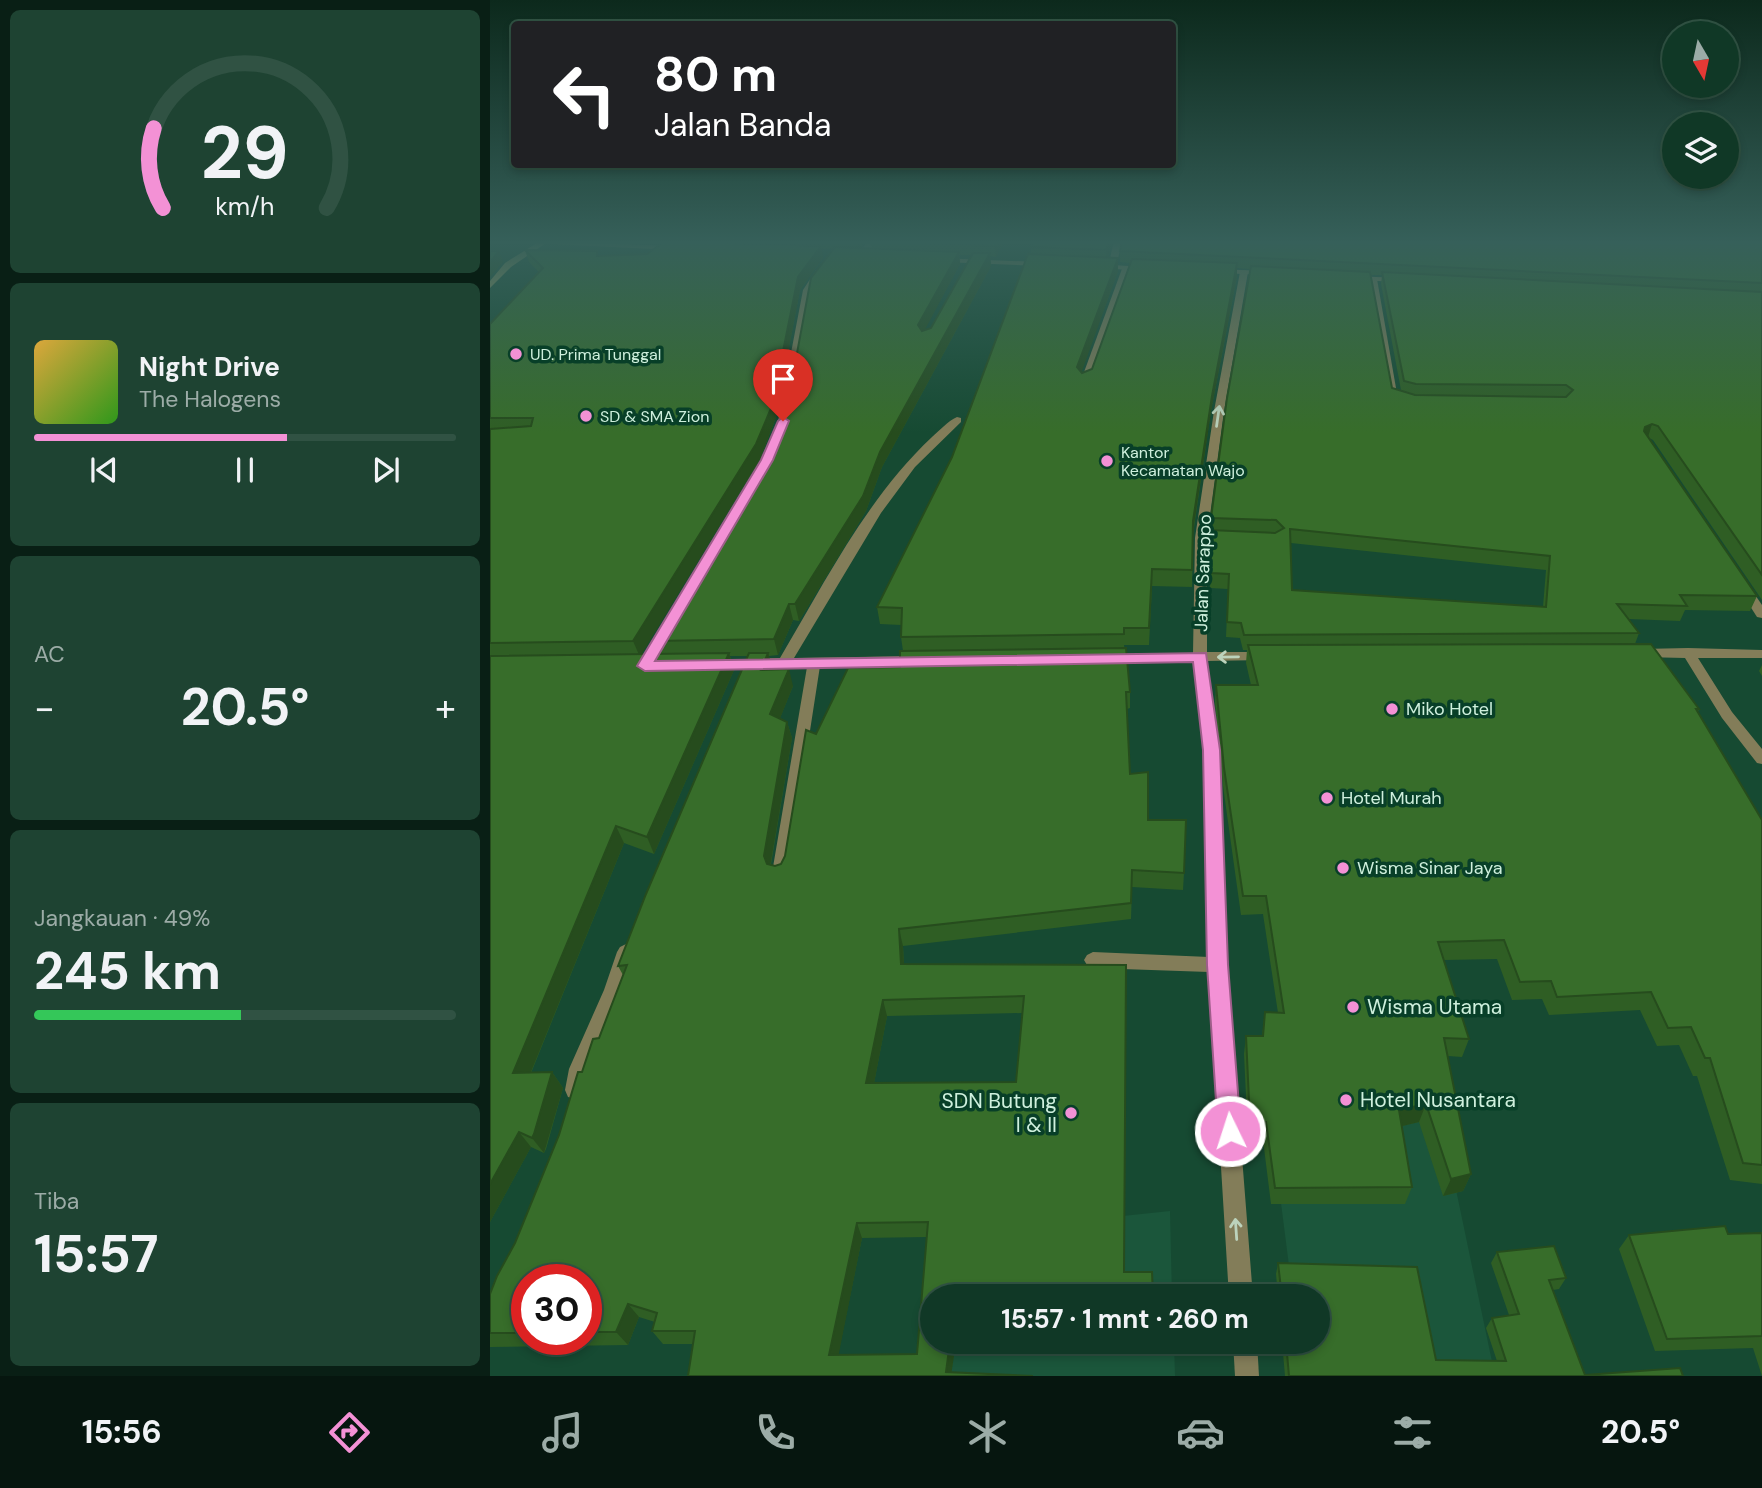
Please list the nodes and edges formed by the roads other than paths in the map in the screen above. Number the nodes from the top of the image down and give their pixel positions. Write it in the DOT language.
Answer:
graph roads {
  1 [pos="804,305"];
  2 [pos="1113,305"];
  3 [pos="1238,305"];
  4 [pos="1378,305"];
  5 [pos="1085,383"];
  6 [pos="1395,398"];
  7 [pos="957,420"];
  8 [pos="775,440"];
  9 [pos="1739,579"];
  10 [pos="1762,614"];
  11 [pos="672,618"];
  12 [pos="1688,652"];
  13 [pos="1632,653"];
  14 [pos="1762,654"];
  15 [pos="1284,656"];
  16 [pos="1200,657"];
  17 [pos="1089,658"];
  18 [pos="936,660"];
  19 [pos="747,663"];
  20 [pos="784,663"];
  21 [pos="814,663"];
  22 [pos="696,665"];
  23 [pos="644,666"];
  24 [pos="737,688"];
  25 [pos="1762,759"];
  26 [pos="780,873"];
  27 [pos="632,935"];
  28 [pos="1093,960"];
  29 [pos="1218,965"];
  30 [pos="570,1109"];
  31 [pos="1240,1284"];
  32 [pos="1246,1354"];
  33 [pos="1247,1376"];
  1 -- 8 [label="street"];
  2 -- 5 [label="street"];
  16 -- 3 [label="street, Jalan Sarappo, one-way"];
  4 -- 6 [label="street"];
  7 -- 20 [label="street"];
  9 -- 10 [label="street"];
  11 -- 23 [label="street"];
  12 -- 13 [label="street"];
  12 -- 14 [label="street"];
  12 -- 25 [label="street"];
  15 -- 16 [label="street, one-way"];
  16 -- 17 [label="street"];
  16 -- 29 [label="street, Jalan Sarappo"];
  18 -- 21 [label="street"];
  19 -- 20 [label="street"];
  19 -- 22 [label="street"];
  19 -- 24 [label="street"];
  20 -- 21 [label="street"];
  21 -- 26 [label="street"];
  27 -- 30 [label="street"];
  28 -- 29 [label="street"];
  31 -- 29 [label="street, Jalan Sarappo, one-way"];
  32 -- 33 [label="street"];
}
